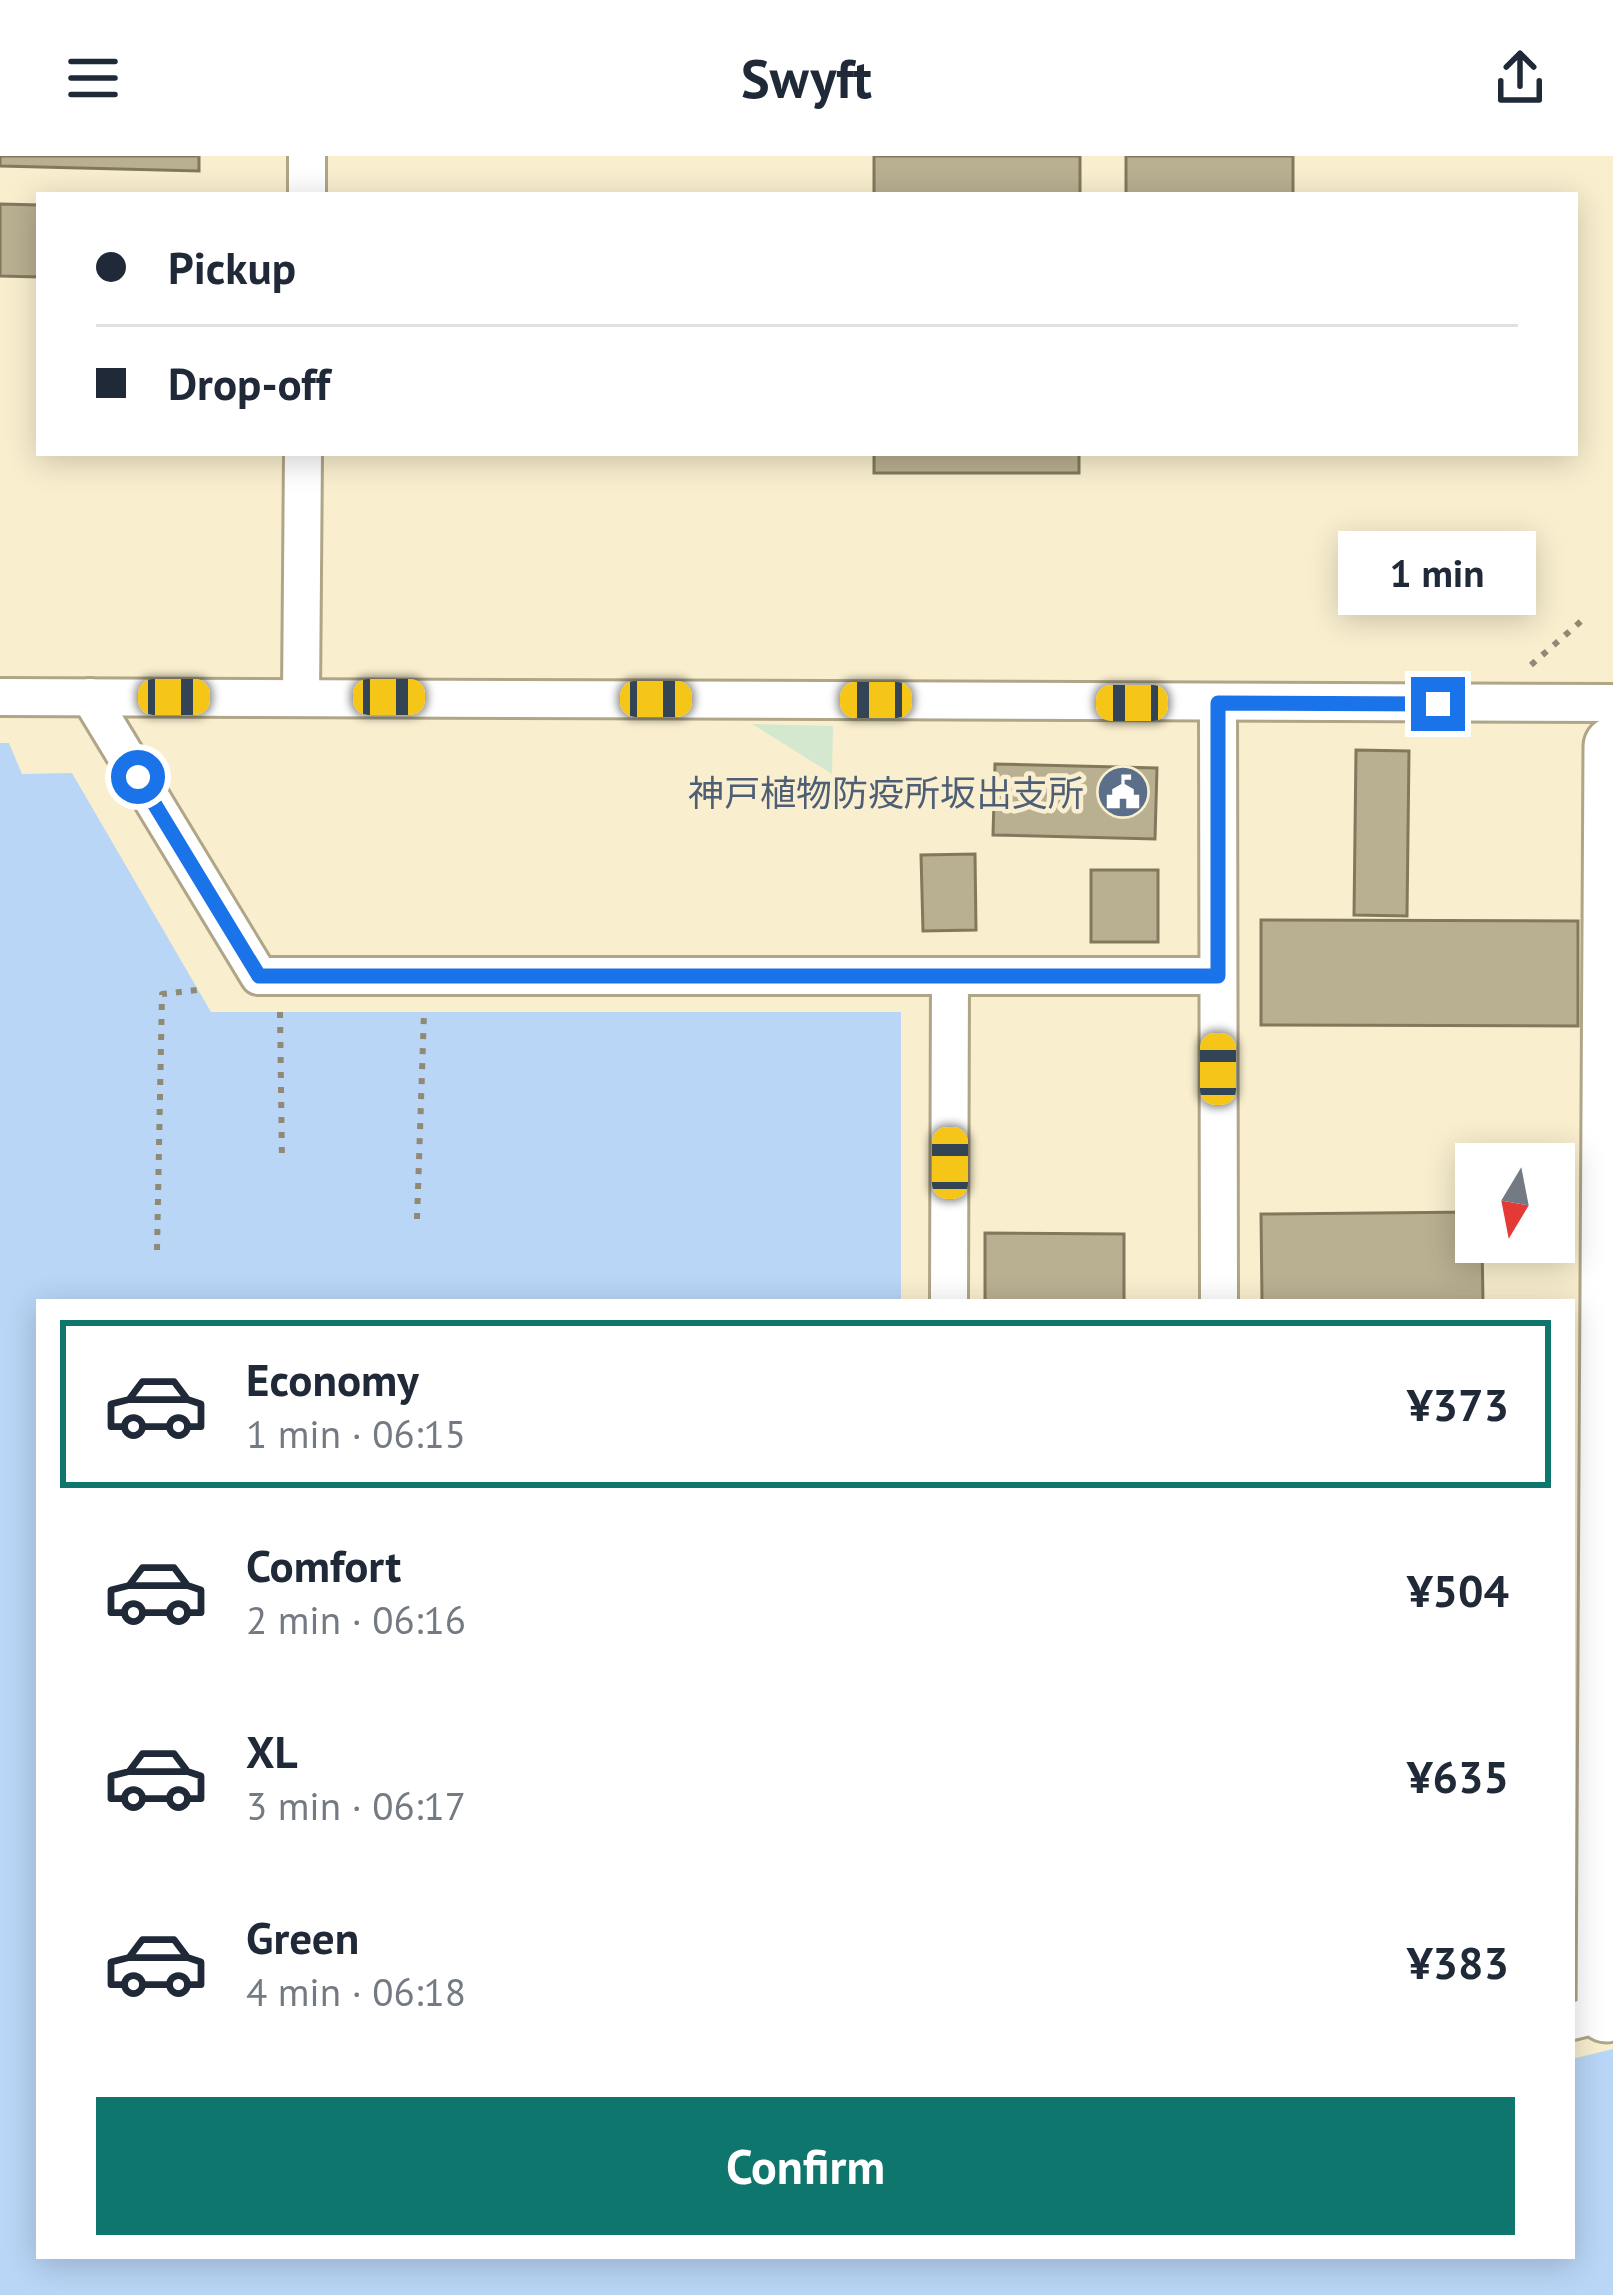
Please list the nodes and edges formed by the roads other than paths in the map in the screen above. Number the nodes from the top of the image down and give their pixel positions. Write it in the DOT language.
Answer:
graph roads {
  1 [pos="307,156"];
  2 [pos="307,192"];
  3 [pos="303,456"];
  4 [pos="301,696"];
  5 [pos="90,697"];
  6 [pos="0,698"];
  7 [pos="1218,703"];
  8 [pos="1613,704"];
  9 [pos="1613,746"];
  10 [pos="1218,976"];
  11 [pos="950,979"];
  12 [pos="949,1299"];
  13 [pos="1219,1299"];
  14 [pos="1597,2015"];
  1 -- 2 [label="street"];
  3 -- 4 [label="street"];
  4 -- 5 [label="street"];
  4 -- 7 [label="street"];
  5 -- 6 [label="street"];
  5 -- 11 [label="street"];
  7 -- 8 [label="street"];
  7 -- 10 [label="street"];
  9 -- 14 [label="main road"];
  10 -- 11 [label="street"];
  10 -- 13 [label="street"];
  11 -- 12 [label="street"];
}
